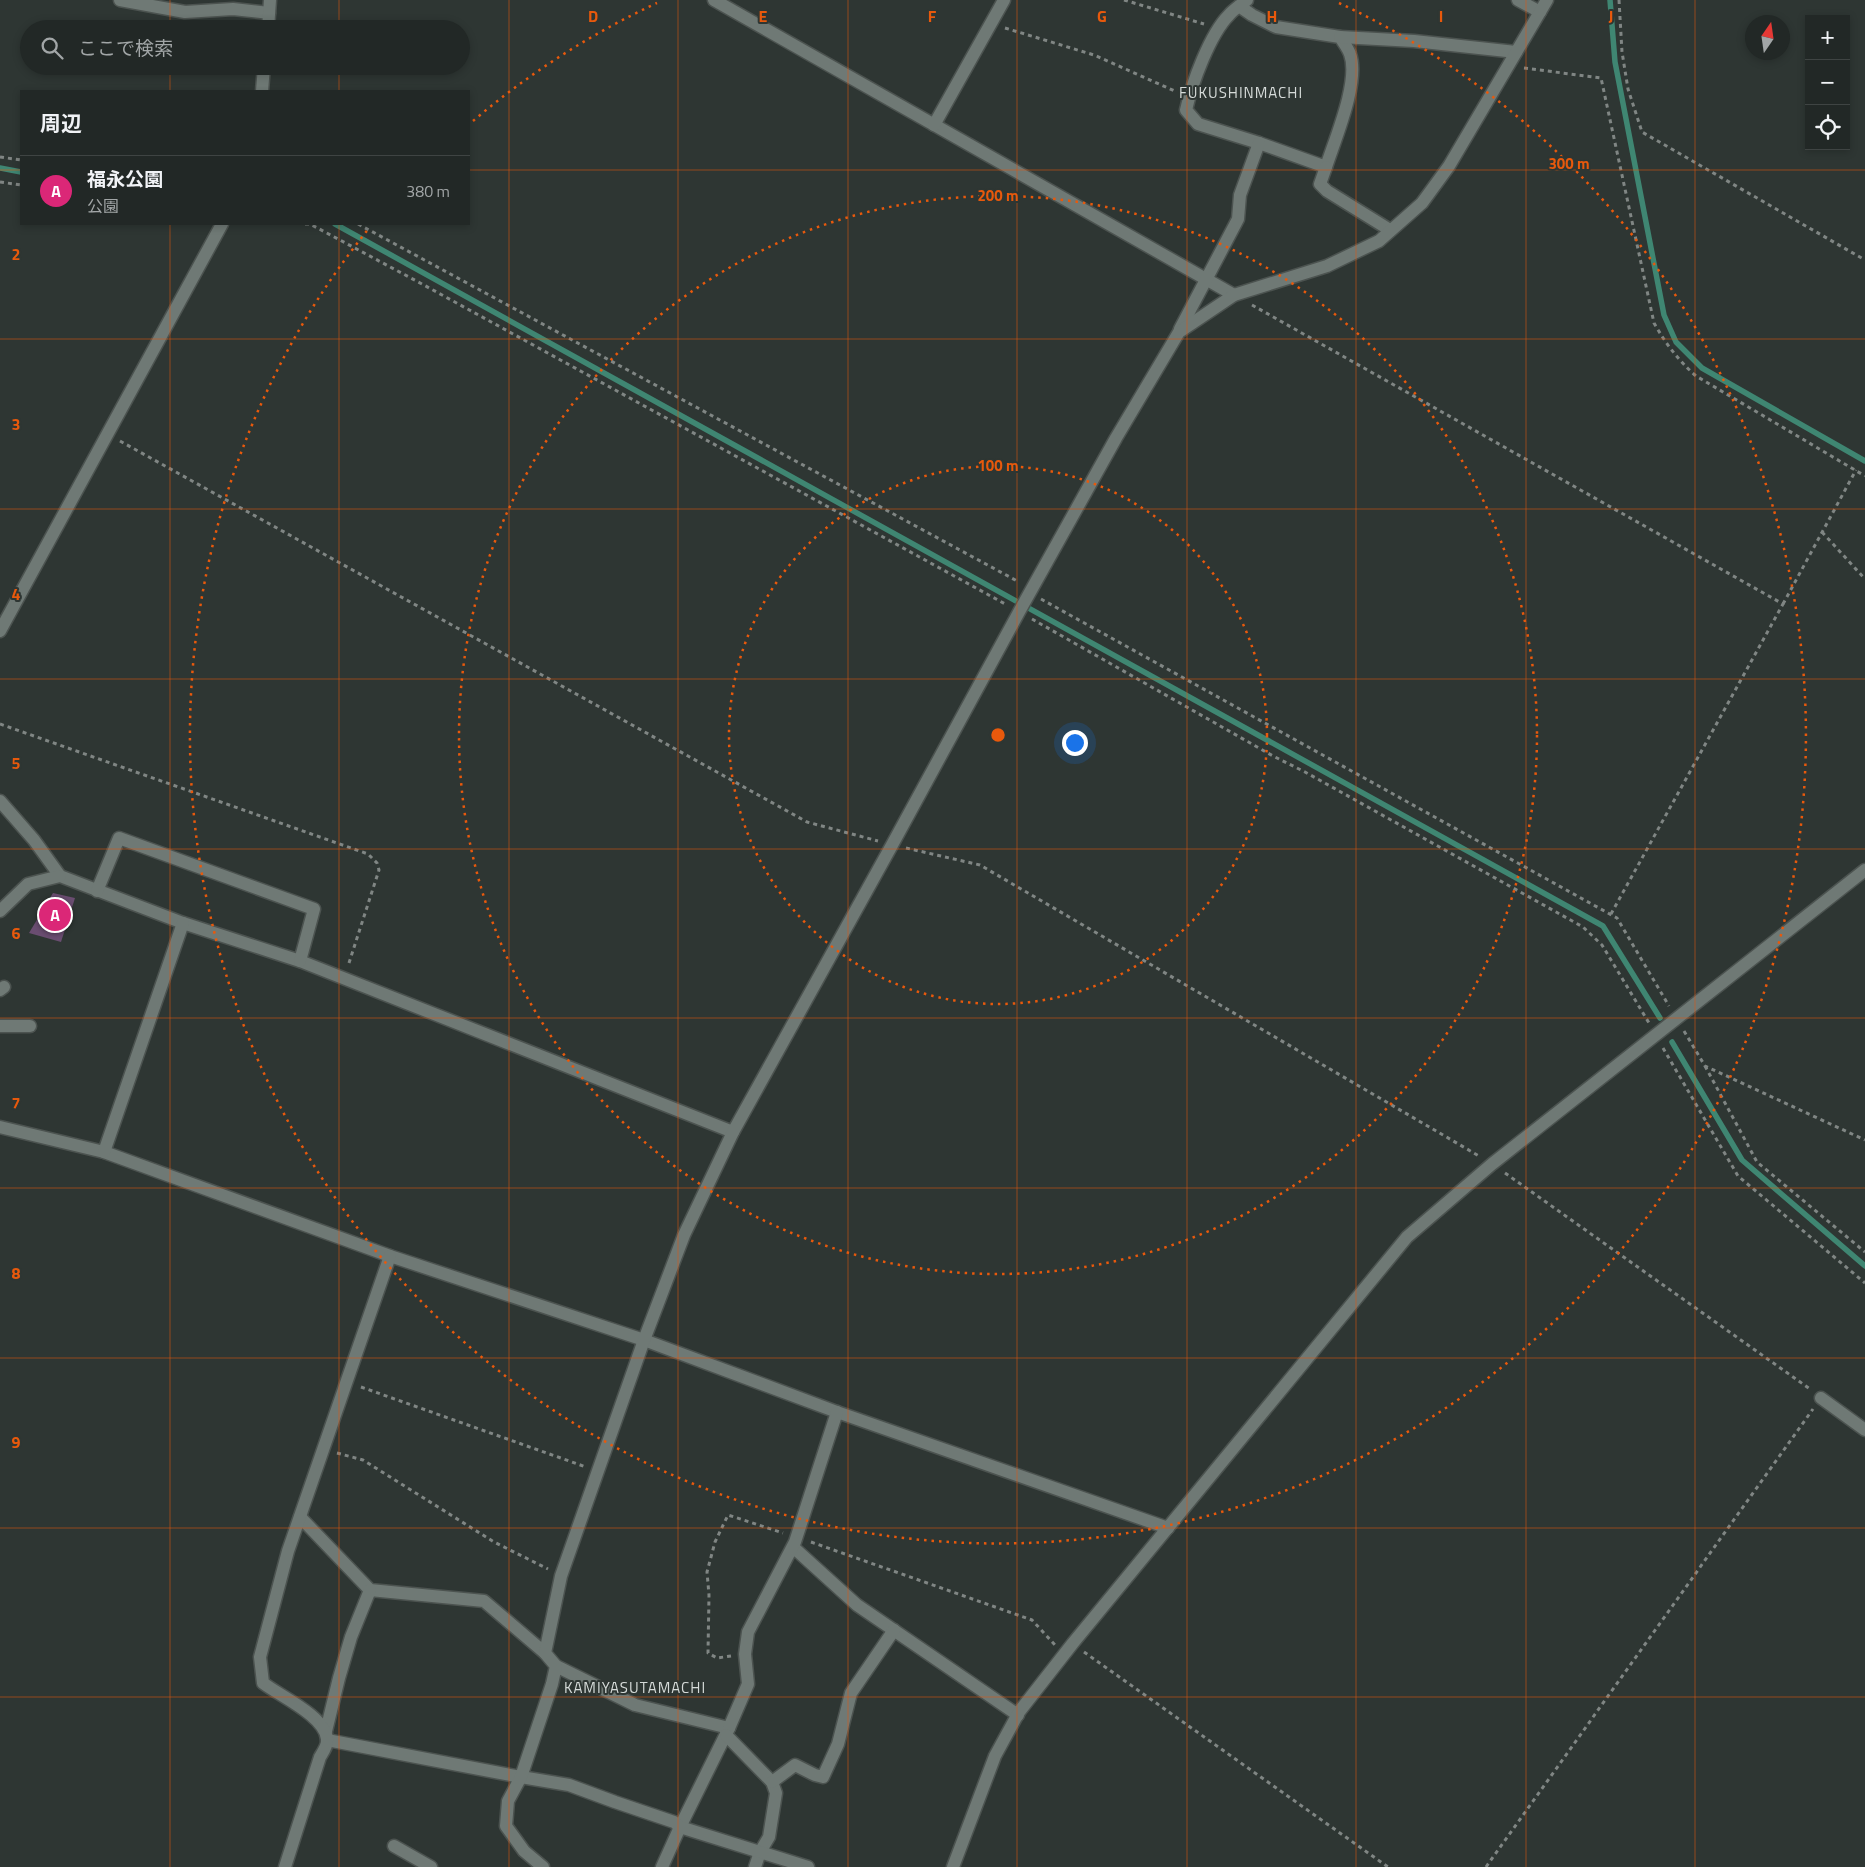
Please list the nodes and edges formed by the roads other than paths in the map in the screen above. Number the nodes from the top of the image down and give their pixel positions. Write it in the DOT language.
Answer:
graph roads {
  1 [pos="120,0"];
  2 [pos="198,0"];
  3 [pos="714,0"];
  4 [pos="1004,0"];
  5 [pos="1518,0"];
  6 [pos="1547,0"];
  7 [pos="1243,3"];
  8 [pos="269,6"];
  9 [pos="208,11"];
  10 [pos="1540,12"];
  11 [pos="268,20"];
  12 [pos="1340,37"];
  13 [pos="1516,52"];
  14 [pos="263,75"];
  15 [pos="262,90"];
  16 [pos="934,125"];
  17 [pos="1259,143"];
  18 [pos="1326,167"];
  19 [pos="221,225"];
  20 [pos="1390,230"];
  21 [pos="1206,279"];
  22 [pos="1234,295"];
  23 [pos="1179,332"];
  24 [pos="0,631"];
  25 [pos="0,801"];
  26 [pos="1865,870"];
  27 [pos="60,876"];
  28 [pos="97,891"];
  29 [pos="0,911"];
  30 [pos="183,923"];
  31 [pos="300,961"];
  32 [pos="0,1026"];
  33 [pos="30,1026"];
  34 [pos="0,1126"];
  35 [pos="732,1132"];
  36 [pos="104,1152"];
  37 [pos="390,1256"];
  38 [pos="644,1340"];
  39 [pos="1821,1398"];
  40 [pos="837,1412"];
  41 [pos="1865,1430"];
  42 [pos="300,1517"];
  43 [pos="1168,1528"];
  44 [pos="795,1542"];
  45 [pos="370,1590"];
  46 [pos="894,1630"];
  47 [pos="545,1652"];
  48 [pos="556,1666"];
  49 [pos="1018,1715"];
  50 [pos="728,1731"];
  51 [pos="326,1736"];
  52 [pos="521,1777"];
  53 [pos="772,1782"];
  54 [pos="680,1827"];
  55 [pos="394,1846"];
  56 [pos="760,1852"];
  57 [pos="541,1866"];
  58 [pos="285,1867"];
  59 [pos="431,1867"];
  60 [pos="662,1867"];
  61 [pos="755,1867"];
  62 [pos="808,1867"];
  63 [pos="953,1867"];
  1 -- 9 [label="street"];
  2 -- 9 [label="street"];
  3 -- 16 [label="street"];
  4 -- 16 [label="street"];
  5 -- 10 [label="street"];
  6 -- 10 [label="street"];
  7 -- 12 [label="street"];
  7 -- 17 [label="street"];
  8 -- 9 [label="street"];
  8 -- 11 [label="street"];
  10 -- 13 [label="street"];
  12 -- 13 [label="street"];
  12 -- 18 [label="street"];
  13 -- 20 [label="street"];
  14 -- 15 [label="street"];
  16 -- 21 [label="street"];
  17 -- 18 [label="street"];
  17 -- 21 [label="street"];
  18 -- 20 [label="street"];
  19 -- 24 [label="street"];
  20 -- 22 [label="street"];
  21 -- 22 [label="street"];
  21 -- 23 [label="street"];
  22 -- 23 [label="street"];
  23 -- 35 [label="street"];
  25 -- 27 [label="street"];
  26 -- 43 [label="street"];
  27 -- 28 [label="street"];
  27 -- 29 [label="street"];
  28 -- 30 [label="street"];
  28 -- 31 [label="street"];
  30 -- 31 [label="street"];
  30 -- 36 [label="street"];
  31 -- 35 [label="street"];
  32 -- 33 [label="street"];
  34 -- 36 [label="street"];
  35 -- 38 [label="street"];
  36 -- 37 [label="street"];
  37 -- 38 [label="street"];
  37 -- 42 [label="street"];
  38 -- 40 [label="street"];
  38 -- 47 [label="street"];
  39 -- 41 [label="street"];
  40 -- 43 [label="street"];
  40 -- 44 [label="street"];
  42 -- 45 [label="street"];
  42 -- 51 [label="street"];
  43 -- 49 [label="street"];
  44 -- 46 [label="street"];
  44 -- 50 [label="street"];
  45 -- 47 [label="street"];
  45 -- 51 [label="street"];
  46 -- 49 [label="street"];
  46 -- 53 [label="street"];
  47 -- 48 [label="street"];
  48 -- 50 [label="street"];
  48 -- 52 [label="street"];
  49 -- 63 [label="street"];
  50 -- 53 [label="street"];
  50 -- 54 [label="street"];
  51 -- 52 [label="street"];
  51 -- 58 [label="street"];
  52 -- 54 [label="street"];
  52 -- 57 [label="street"];
  53 -- 56 [label="street"];
  54 -- 56 [label="street"];
  54 -- 60 [label="street"];
  55 -- 59 [label="street"];
  56 -- 61 [label="street"];
  56 -- 62 [label="street"];
}
